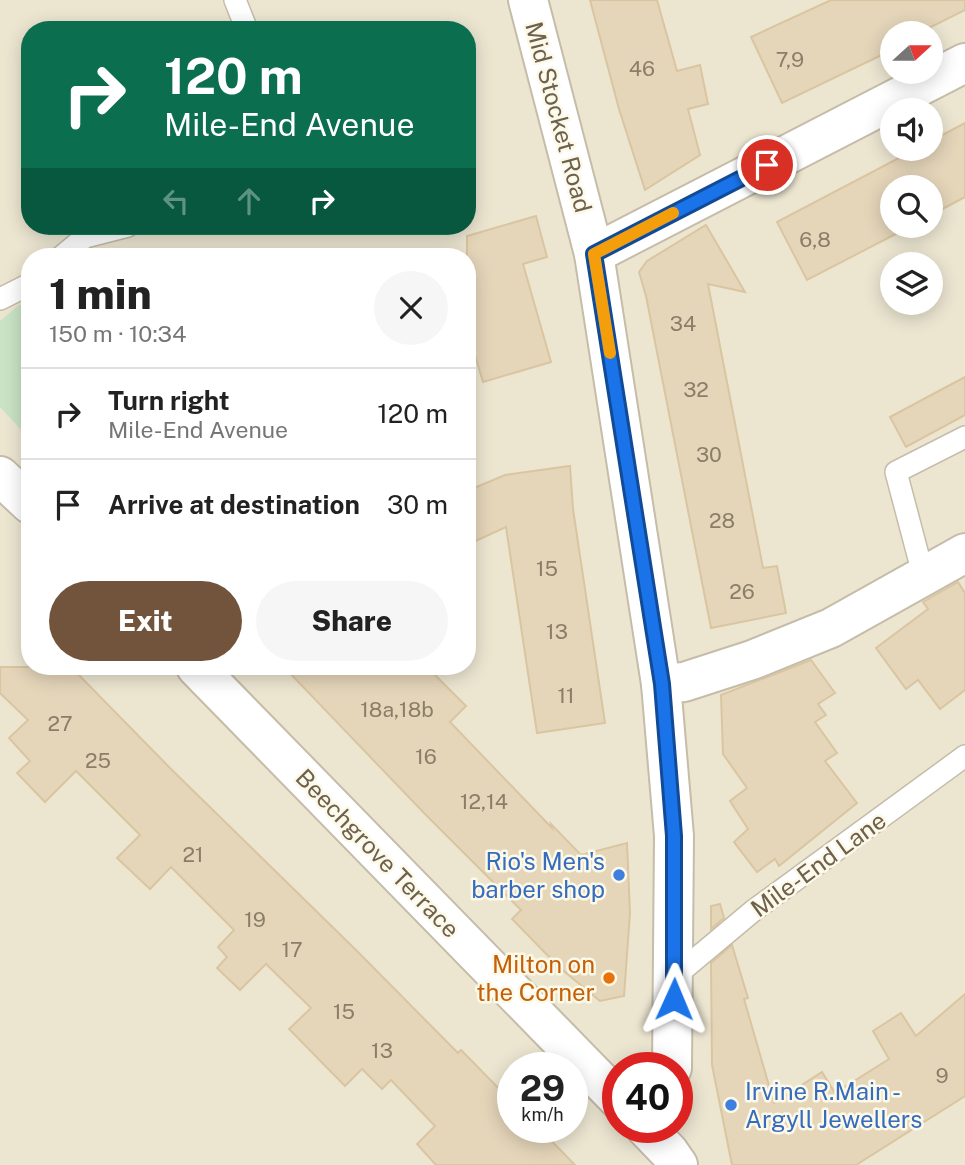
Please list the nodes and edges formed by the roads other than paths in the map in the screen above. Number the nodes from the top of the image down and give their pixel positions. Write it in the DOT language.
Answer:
graph roads {
  1 [pos="235,0"];
  2 [pos="528,0"];
  3 [pos="243,21"];
  4 [pos="965,63"];
  5 [pos="93,235"];
  6 [pos="72,248"];
  7 [pos="594,254"];
  8 [pos="21,288"];
  9 [pos="0,299"];
  10 [pos="965,437"];
  11 [pos="0,476"];
  12 [pos="21,496"];
  13 [pos="965,553"];
  14 [pos="923,574"];
  15 [pos="205,675"];
  16 [pos="662,684"];
  17 [pos="965,756"];
  18 [pos="674,977"];
  19 [pos="672,1052"];
  20 [pos="602,1083"];
  1 -- 3 [label="lane"];
  2 -- 7 [label="street, Mid Stocket Road"];
  4 -- 7 [label="street"];
  5 -- 6 [label="lane"];
  7 -- 16 [label="street, Mid Stocket Road"];
  8 -- 9 [label="lane"];
  10 -- 14 [label="lane"];
  11 -- 12 [label="street"];
  13 -- 14 [label="street"];
  14 -- 16 [label="street"];
  15 -- 20 [label="street, Beechgrove Terrace"];
  16 -- 18 [label="street, Mid Stocket Road"];
  17 -- 18 [label="lane, Mile-End Lane"];
  18 -- 19 [label="street, Mid Stocket Road"];
}
